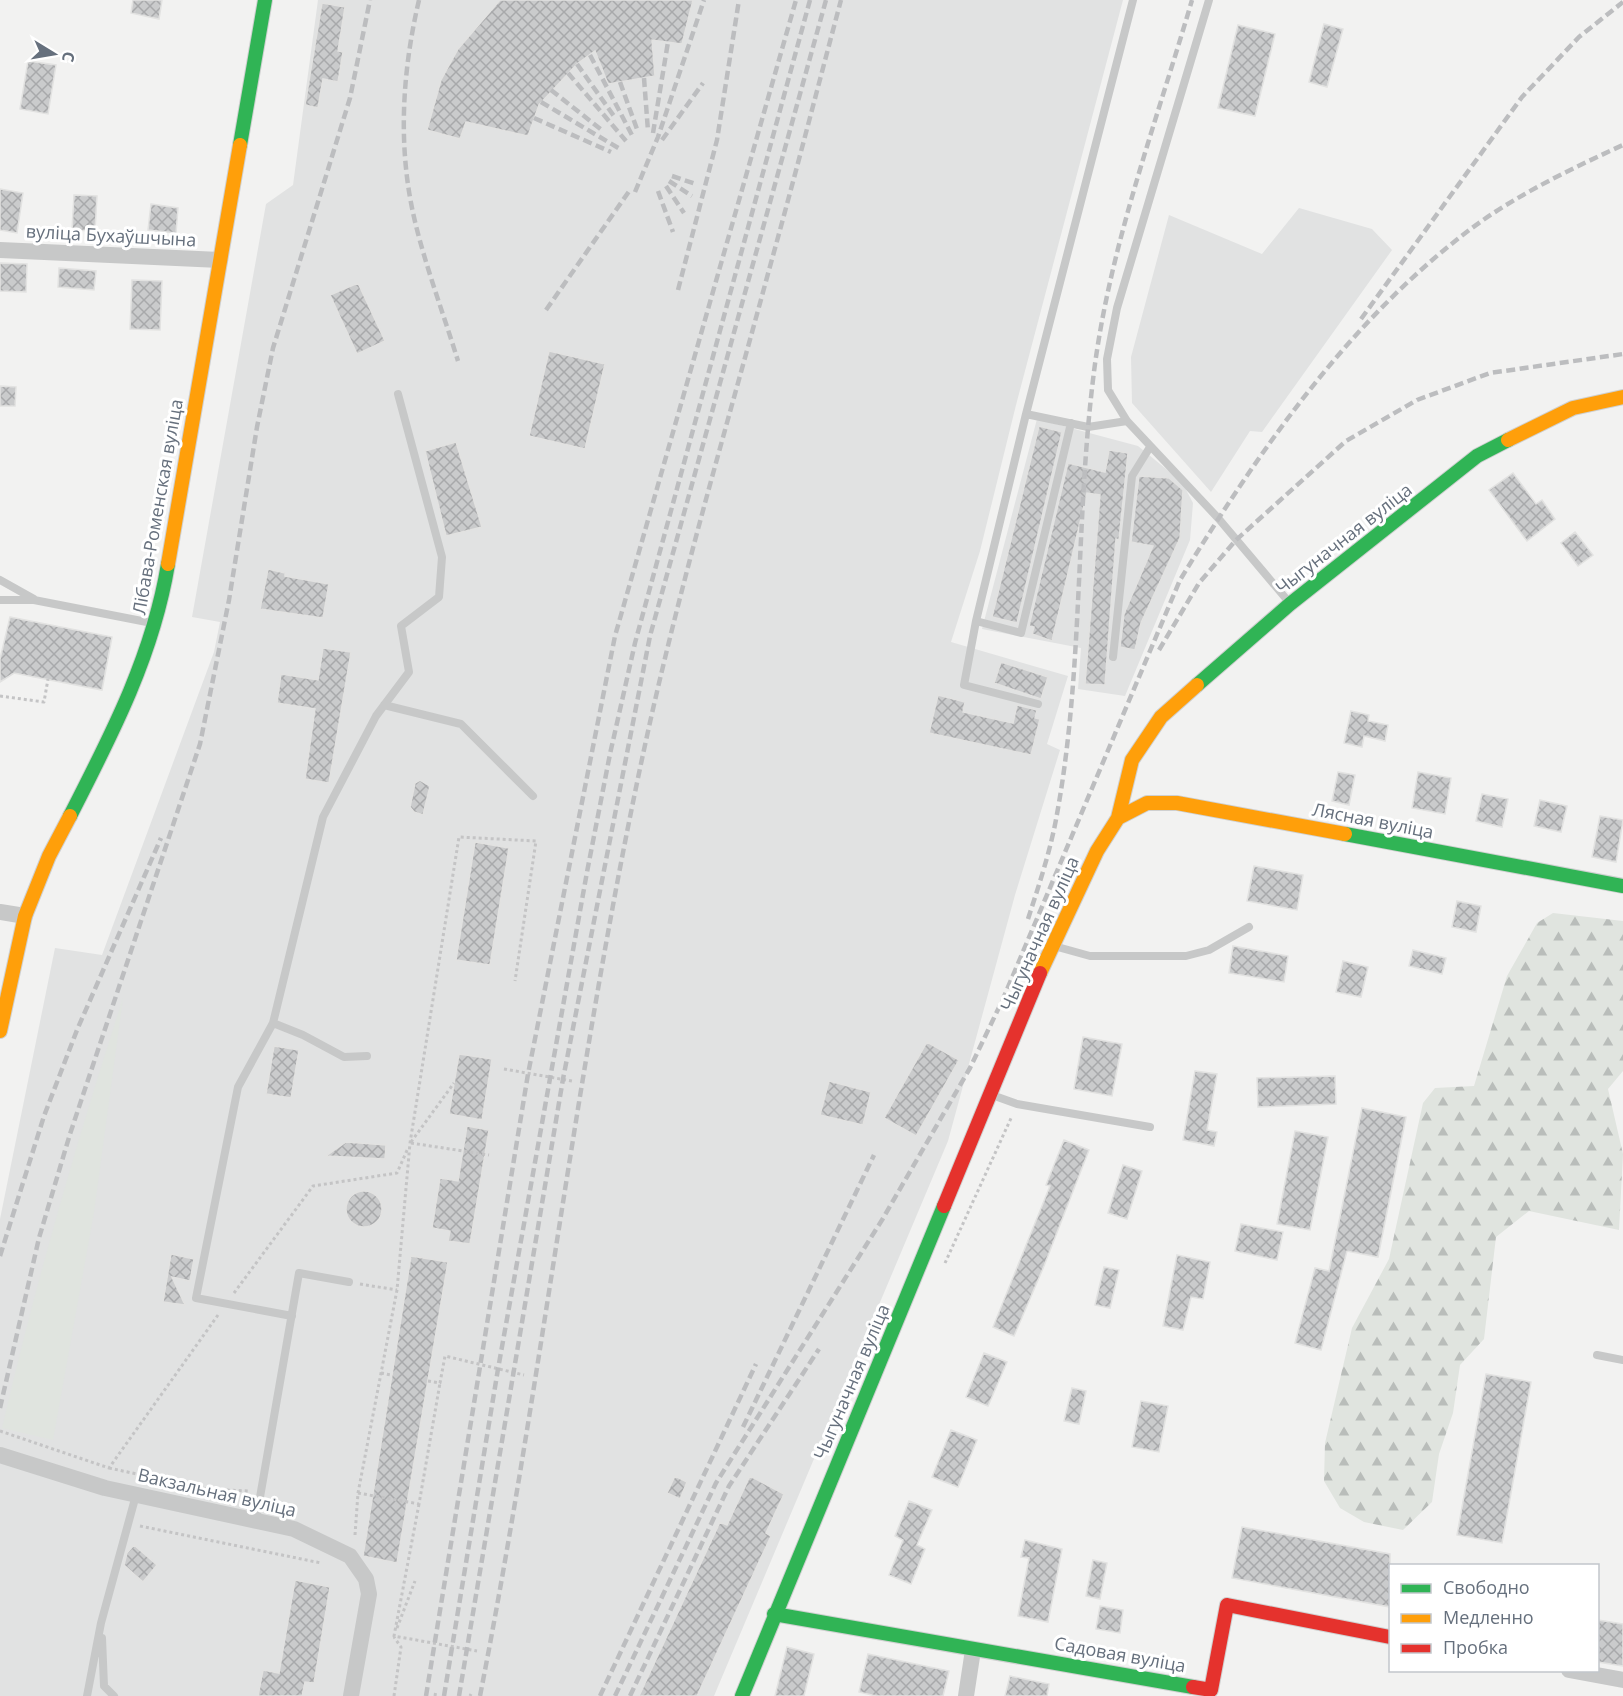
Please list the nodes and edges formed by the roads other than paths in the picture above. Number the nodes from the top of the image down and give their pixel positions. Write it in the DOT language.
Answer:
graph roads {
  1 [pos="265,0"];
  2 [pos="1133,0"];
  3 [pos="1209,0"];
  4 [pos="0,250"];
  5 [pos="220,260"];
  6 [pos="399,394"];
  7 [pos="1623,397"];
  8 [pos="1026,414"];
  9 [pos="1127,421"];
  10 [pos="1071,423"];
  11 [pos="1150,447"];
  12 [pos="0,580"];
  13 [pos="0,600"];
  14 [pos="34,600"];
  15 [pos="1290,604"];
  16 [pos="976,621"];
  17 [pos="155,623"];
  18 [pos="1113,657"];
  19 [pos="1038,704"];
  20 [pos="384,705"];
  21 [pos="533,796"];
  22 [pos="1118,818"];
  23 [pos="1623,886"];
  24 [pos="0,912"];
  25 [pos="25,916"];
  26 [pos="1249,927"];
  27 [pos="1052,945"];
  28 [pos="273,1023"];
  29 [pos="0,1031"];
  30 [pos="367,1056"];
  31 [pos="991,1094"];
  32 [pos="1150,1127"];
  33 [pos="349,1282"];
  34 [pos="292,1316"];
  35 [pos="1597,1355"];
  36 [pos="1623,1359"];
  37 [pos="0,1455"];
  38 [pos="136,1495"];
  39 [pos="256,1520"];
  40 [pos="774,1614"];
  41 [pos="101,1623"];
  42 [pos="1389,1637"];
  43 [pos="973,1650"];
  44 [pos="1575,1672"];
  45 [pos="1623,1680"];
  46 [pos="87,1696"];
  47 [pos="114,1696"];
  48 [pos="351,1696"];
  49 [pos="742,1696"];
  50 [pos="966,1696"];
  1 -- 5 [label="main road, Лібава-Роменская вуліца"];
  2 -- 8 [label="lane"];
  3 -- 9 [label="lane"];
  4 -- 5 [label="street, вуліца Бухаўшчына"];
  5 -- 17 [label="main road, Лібава-Роменская вуліца"];
  6 -- 20 [label="lane"];
  7 -- 15 [label="main road, Чыгуначная вуліца"];
  8 -- 10 [label="lane"];
  8 -- 16 [label="lane"];
  9 -- 10 [label="lane"];
  9 -- 11 [label="lane"];
  10 -- 16 [label="lane"];
  11 -- 15 [label="lane"];
  11 -- 18 [label="lane"];
  12 -- 14 [label="lane"];
  13 -- 14 [label="lane"];
  14 -- 17 [label="lane"];
  15 -- 22 [label="main road, Чыгуначная вуліца"];
  16 -- 19 [label="lane"];
  17 -- 25 [label="main road, Лібава-Роменская вуліца"];
  20 -- 21 [label="lane"];
  20 -- 28 [label="lane"];
  22 -- 23 [label="main road, Лясная вуліца"];
  22 -- 27 [label="main road, Чыгуначная вуліца"];
  24 -- 25 [label="street"];
  25 -- 29 [label="main road, Лібава-Роменская вуліца"];
  26 -- 27 [label="lane"];
  27 -- 31 [label="main road, Чыгуначная вуліца"];
  28 -- 30 [label="lane"];
  28 -- 34 [label="lane"];
  31 -- 32 [label="lane"];
  31 -- 40 [label="main road, Чыгуначная вуліца"];
  33 -- 34 [label="lane"];
  34 -- 39 [label="lane"];
  35 -- 36 [label="lane"];
  37 -- 38 [label="street, Вакзальная вуліца"];
  38 -- 39 [label="street, Вакзальная вуліца"];
  38 -- 41 [label="lane"];
  39 -- 48 [label="street, Вакзальная вуліца"];
  40 -- 43 [label="main road, Садовая вуліца"];
  40 -- 49 [label="main road, Чыгуначная вуліца"];
  41 -- 46 [label="lane"];
  41 -- 47 [label="lane"];
  42 -- 43 [label="main road, Садовая вуліца"];
  43 -- 50 [label="street"];
  44 -- 45 [label="street"];
}
